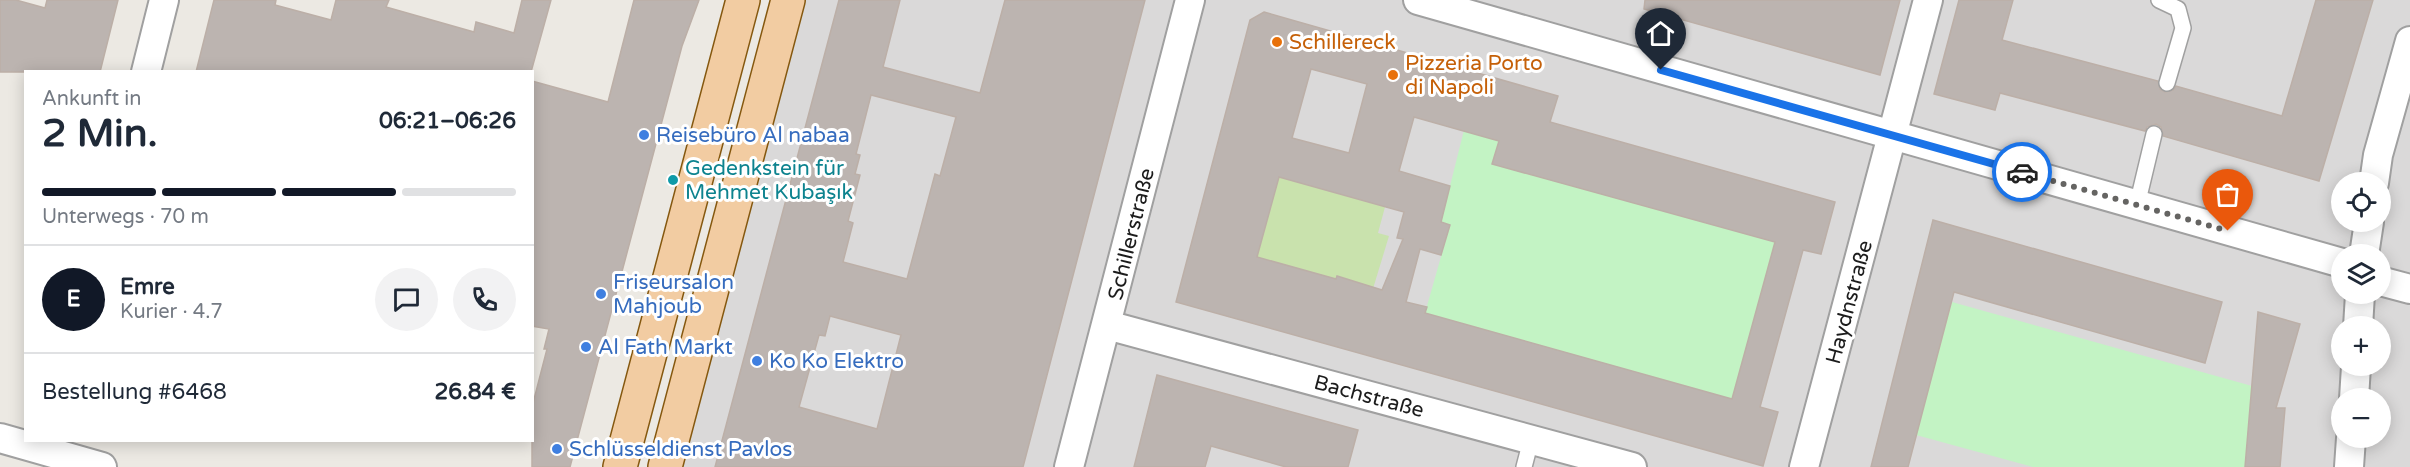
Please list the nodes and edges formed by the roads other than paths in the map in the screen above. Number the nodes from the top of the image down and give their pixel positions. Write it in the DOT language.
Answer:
graph roads {
  1 [pos="164,0"];
  2 [pos="743,0"];
  3 [pos="788,0"];
  4 [pos="1190,0"];
  5 [pos="1418,0"];
  6 [pos="1928,0"];
  7 [pos="2159,0"];
  8 [pos="2410,41"];
  9 [pos="146,70"];
  10 [pos="2167,83"];
  11 [pos="2154,134"];
  12 [pos="1892,135"];
  13 [pos="2376,172"];
  14 [pos="2137,205"];
  15 [pos="2331,260"];
  16 [pos="2391,284"];
  17 [pos="2410,289"];
  18 [pos="1107,325"];
  19 [pos="0,438"];
  20 [pos="1531,440"];
  21 [pos="2350,448"];
  22 [pos="47,453"];
  23 [pos="102,467"];
  24 [pos="620,467"];
  25 [pos="665,467"];
  26 [pos="1069,467"];
  27 [pos="1524,467"];
  28 [pos="1632,467"];
  29 [pos="1804,467"];
  30 [pos="2349,467"];
  1 -- 9 [label="street"];
  2 -- 24 [label="main road"];
  3 -- 25 [label="main road"];
  4 -- 18 [label="street, Schillerstraße"];
  5 -- 12 [label="street"];
  6 -- 12 [label="street, Haydnstraße"];
  7 -- 10 [label="lane"];
  8 -- 13 [label="street"];
  11 -- 14 [label="lane"];
  12 -- 14 [label="street"];
  12 -- 29 [label="street, Haydnstraße"];
  14 -- 15 [label="street"];
  16 -- 17 [label="street"];
  18 -- 20 [label="street, Bachstraße"];
  18 -- 26 [label="street, Schillerstraße"];
  19 -- 22 [label="street"];
  20 -- 27 [label="lane"];
  20 -- 28 [label="street, Bachstraße"];
  21 -- 30 [label="street"];
  22 -- 23 [label="street"];
}
